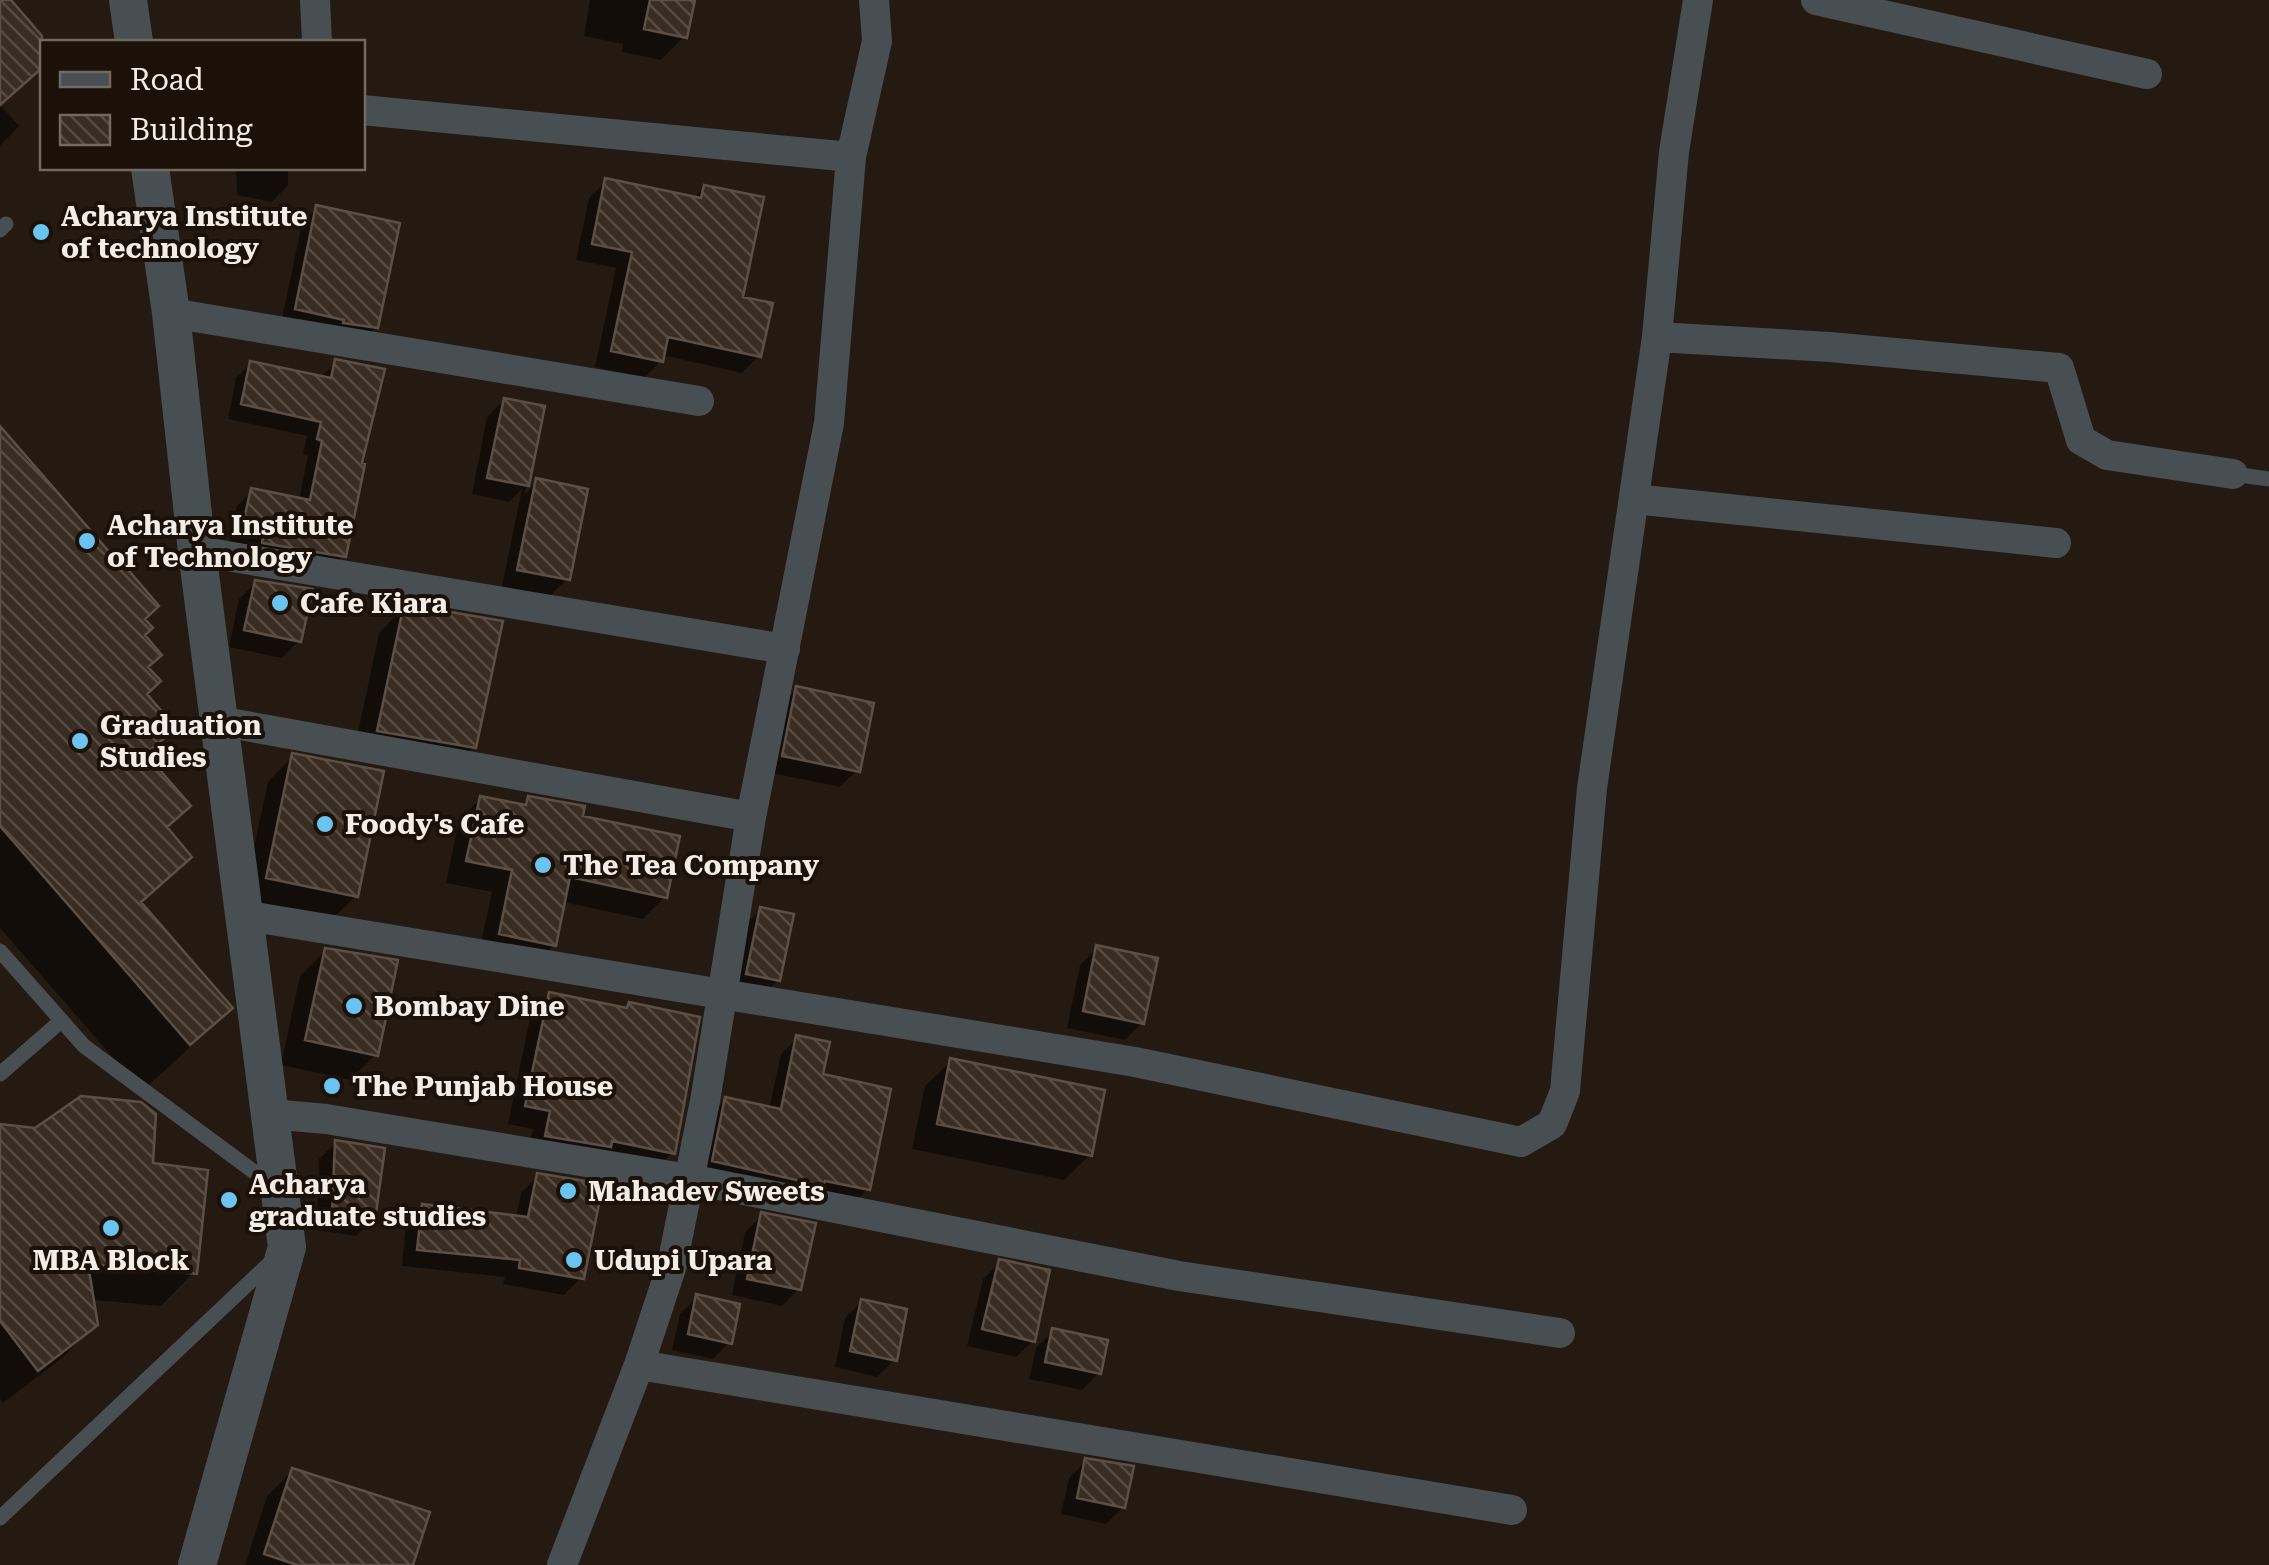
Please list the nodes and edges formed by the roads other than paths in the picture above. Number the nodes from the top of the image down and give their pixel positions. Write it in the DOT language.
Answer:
graph roads {
  1 [pos="128,0"];
  2 [pos="315,0"];
  3 [pos="874,0"];
  4 [pos="1698,0"];
  5 [pos="1816,0"];
  6 [pos="134,40"];
  7 [pos="318,40"];
  8 [pos="2147,74"];
  9 [pos="365,110"];
  10 [pos="851,157"];
  11 [pos="150,170"];
  12 [pos="171,313"];
  13 [pos="1657,337"];
  14 [pos="699,401"];
  15 [pos="2233,474"];
  16 [pos="2269,479"];
  17 [pos="1634,500"];
  18 [pos="2056,543"];
  19 [pos="197,552"];
  20 [pos="785,649"];
  21 [pos="218,721"];
  22 [pos="752,816"];
  23 [pos="242,915"];
  24 [pos="0,951"];
  25 [pos="722,994"];
  26 [pos="61,1022"];
  27 [pos="0,1074"];
  28 [pos="271,1114"];
  29 [pos="689,1179"];
  30 [pos="281,1191"];
  31 [pos="287,1246"];
  32 [pos="1560,1333"];
  33 [pos="639,1364"];
  34 [pos="1512,1510"];
  35 [pos="2,1512"];
  36 [pos="197,1565"];
  37 [pos="562,1565"];
  1 -- 6 [label="street"];
  2 -- 7 [label="street"];
  3 -- 10 [label="street"];
  4 -- 13 [label="street"];
  5 -- 8 [label="street"];
  9 -- 10 [label="street"];
  10 -- 20 [label="street"];
  11 -- 12 [label="street"];
  12 -- 14 [label="street"];
  12 -- 19 [label="street"];
  13 -- 15 [label="street"];
  13 -- 17 [label="street"];
  15 -- 16 [label="lane"];
  17 -- 18 [label="street"];
  17 -- 25 [label="street"];
  19 -- 20 [label="street"];
  19 -- 21 [label="street"];
  20 -- 22 [label="street"];
  21 -- 22 [label="street"];
  21 -- 23 [label="street"];
  22 -- 25 [label="street"];
  23 -- 25 [label="street"];
  23 -- 28 [label="street"];
  24 -- 26 [label="lane"];
  25 -- 29 [label="street"];
  26 -- 27 [label="lane"];
  26 -- 30 [label="lane"];
  28 -- 29 [label="street"];
  28 -- 30 [label="street"];
  29 -- 32 [label="street"];
  29 -- 33 [label="street"];
  30 -- 31 [label="street"];
  31 -- 35 [label="lane"];
  31 -- 36 [label="street"];
  33 -- 34 [label="street"];
  33 -- 37 [label="street"];
}
